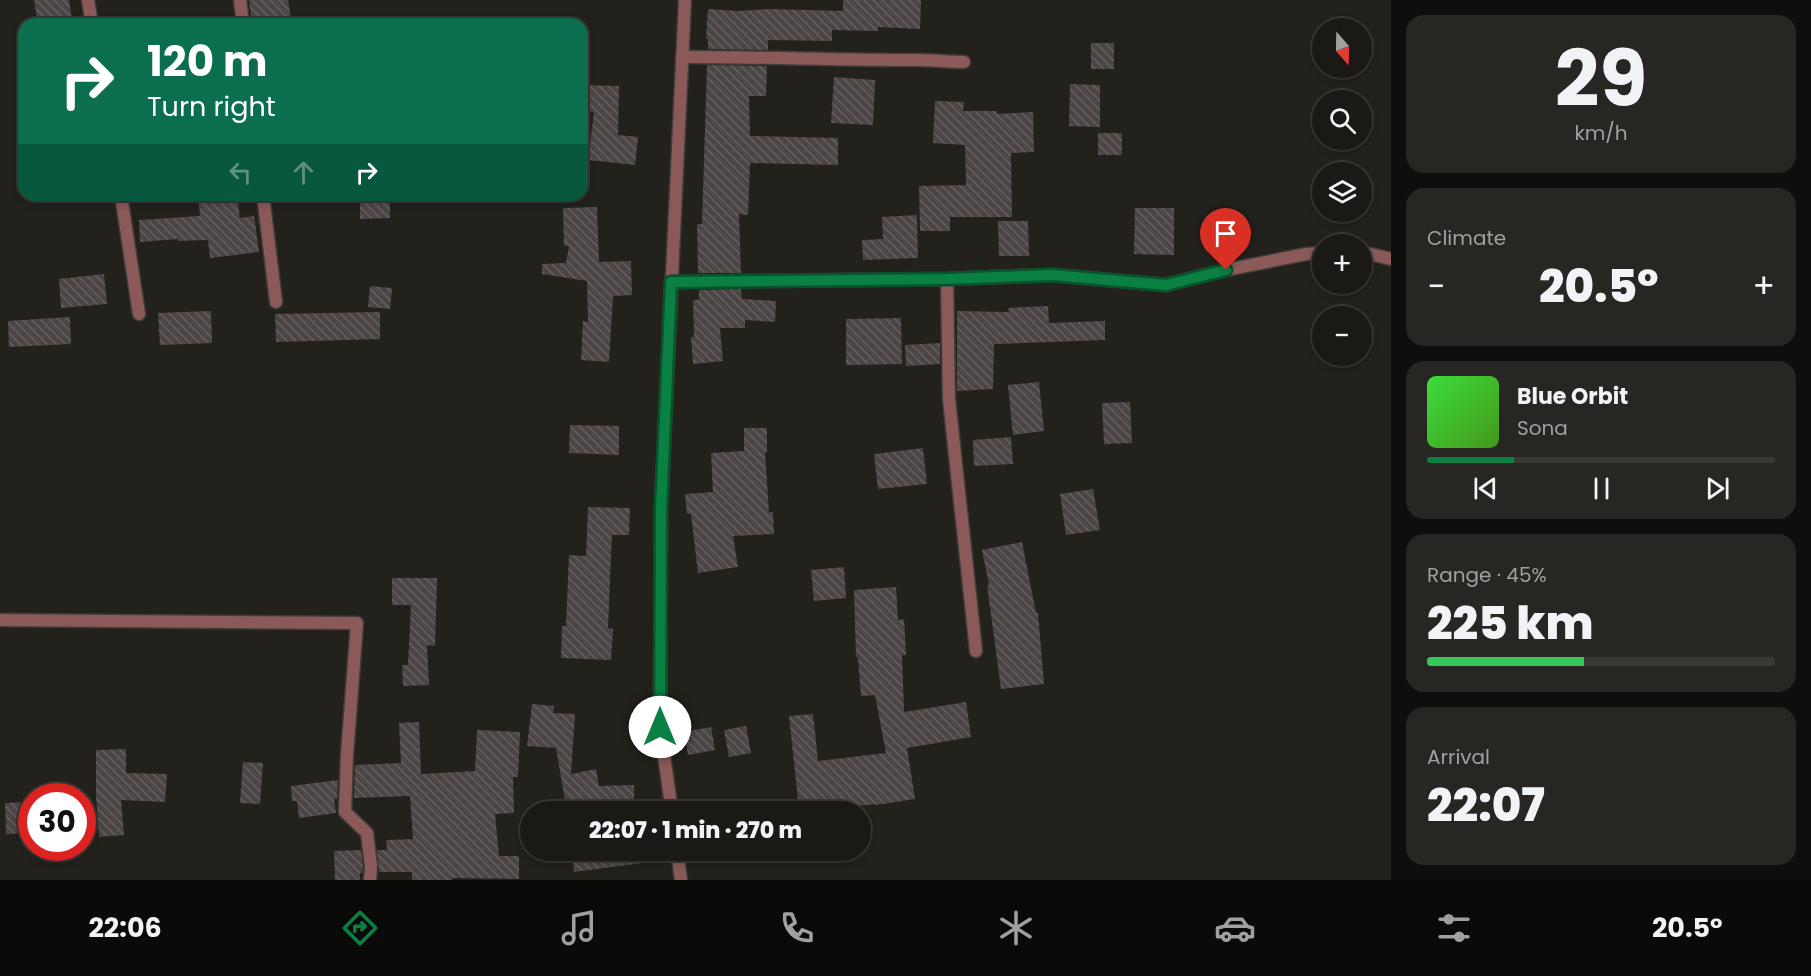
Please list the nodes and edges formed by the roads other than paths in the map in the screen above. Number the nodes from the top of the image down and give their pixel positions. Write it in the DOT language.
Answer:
graph roads {
  1 [pos="88,0"];
  2 [pos="240,0"];
  3 [pos="685,0"];
  4 [pos="91,18"];
  5 [pos="242,18"];
  6 [pos="682,57"];
  7 [pos="964,62"];
  8 [pos="122,201"];
  9 [pos="265,201"];
  10 [pos="1312,254"];
  11 [pos="1372,254"];
  12 [pos="1391,259"];
  13 [pos="946,279"];
  14 [pos="671,282"];
  15 [pos="276,302"];
  16 [pos="139,314"];
  17 [pos="0,620"];
  18 [pos="976,651"];
  19 [pos="670,801"];
  20 [pos="678,861"];
  21 [pos="370,880"];
  22 [pos="681,880"];
  1 -- 4 [label="street"];
  2 -- 5 [label="street"];
  3 -- 6 [label="street"];
  6 -- 7 [label="street"];
  6 -- 14 [label="street"];
  8 -- 16 [label="street"];
  9 -- 15 [label="street"];
  10 -- 13 [label="street"];
  11 -- 12 [label="street"];
  13 -- 14 [label="street"];
  13 -- 18 [label="street"];
  14 -- 19 [label="street"];
  17 -- 21 [label="street"];
  20 -- 22 [label="street"];
}
